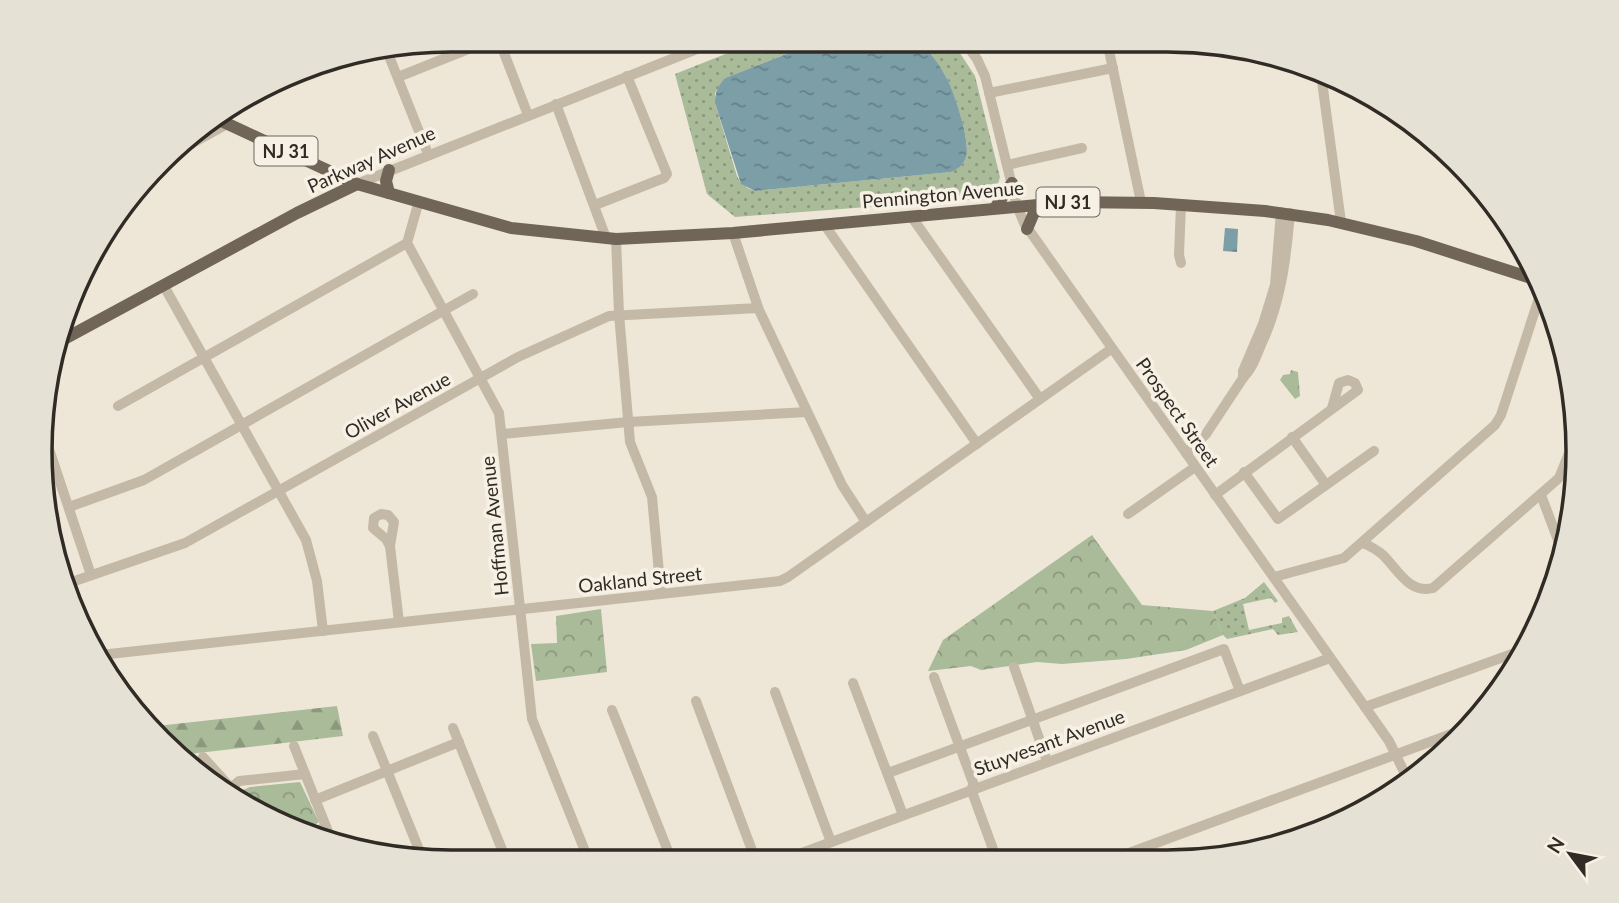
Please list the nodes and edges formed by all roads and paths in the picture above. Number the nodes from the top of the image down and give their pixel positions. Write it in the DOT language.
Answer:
graph roads {
  1 [pos="461,52"];
  2 [pos="504,52"];
  3 [pos="972,52"];
  4 [pos="1109,52"];
  5 [pos="686,53"];
  6 [pos="390,57"];
  7 [pos="1113,68"];
  8 [pos="627,76"];
  9 [pos="398,77"];
  10 [pos="1322,84"];
  11 [pos="989,93"];
  12 [pos="556,104"];
  13 [pos="528,115"];
  14 [pos="226,123"];
  15 [pos="1082,148"];
  16 [pos="428,154"];
  17 [pos="1007,165"];
  18 [pos="389,170"];
  19 [pos="1012,183"];
  20 [pos="357,184"];
  21 [pos="389,192"];
  22 [pos="419,201"];
  23 [pos="1141,202"];
  24 [pos="1040,204"];
  25 [pos="595,205"];
  26 [pos="1181,205"];
  27 [pos="1017,206"];
  28 [pos="995,208"];
  29 [pos="1286,213"];
  30 [pos="911,216"];
  31 [pos="1341,222"];
  32 [pos="824,224"];
  33 [pos="1027,229"];
  34 [pos="733,233"];
  35 [pos="611,239"];
  36 [pos="407,243"];
  37 [pos="1181,263"];
  38 [pos="1526,276"];
  39 [pos="164,286"];
  40 [pos="473,294"];
  41 [pos="1537,303"];
  42 [pos="758,308"];
  43 [pos="444,312"];
  44 [pos="619,314"];
  45 [pos="70,336"];
  46 [pos="1111,349"];
  47 [pos="205,357"];
  48 [pos="481,378"];
  49 [pos="1040,399"];
  50 [pos="118,407"];
  51 [pos="1332,408"];
  52 [pos="807,412"];
  53 [pos="628,422"];
  54 [pos="242,425"];
  55 [pos="502,434"];
  56 [pos="1292,437"];
  57 [pos="977,444"];
  58 [pos="1374,451"];
  59 [pos="1185,453"];
  60 [pos="52,458"];
  61 [pos="1566,464"];
  62 [pos="1195,467"];
  63 [pos="1244,472"];
  64 [pos="1326,485"];
  65 [pos="279,491"];
  66 [pos="1215,495"];
  67 [pos="1541,495"];
  68 [pos="69,507"];
  69 [pos="1128,514"];
  70 [pos="866,522"];
  71 [pos="1557,538"];
  72 [pos="1363,543"];
  73 [pos="390,547"];
  74 [pos="92,575"];
  75 [pos="1274,578"];
  76 [pos="74,581"];
  77 [pos="661,594"];
  78 [pos="521,610"];
  79 [pos="399,622"];
  80 [pos="323,631"];
  81 [pos="108,654"];
  82 [pos="1511,654"];
  83 [pos="1330,658"];
  84 [pos="1014,667"];
  85 [pos="934,677"];
  86 [pos="853,684"];
  87 [pos="1240,691"];
  88 [pos="775,692"];
  89 [pos="696,701"];
  90 [pos="1365,707"];
  91 [pos="612,710"];
  92 [pos="1033,719"];
  93 [pos="453,728"];
  94 [pos="1449,735"];
  95 [pos="373,736"];
  96 [pos="459,742"];
  97 [pos="294,746"];
  98 [pos="960,746"];
  99 [pos="1396,754"];
  100 [pos="203,757"];
  101 [pos="1047,761"];
  102 [pos="387,771"];
  103 [pos="1404,772"];
  104 [pos="888,773"];
  105 [pos="305,774"];
  106 [pos="220,776"];
  107 [pos="234,785"];
  108 [pos="973,789"];
  109 [pos="316,800"];
  110 [pos="904,815"];
  111 [pos="326,827"];
  112 [pos="322,829"];
  113 [pos="327,830"];
  114 [pos="831,842"];
  115 [pos="419,849"];
  116 [pos="502,850"];
  117 [pos="586,850"];
  118 [pos="668,850"];
  119 [pos="752,850"];
  120 [pos="810,850"];
  121 [pos="994,850"];
  122 [pos="1137,850"];
  1 -- 9 [label="street"];
  2 -- 13 [label="street"];
  3 -- 11 [label="street, Prospect Street"];
  4 -- 7 [label="street"];
  5 -- 8 [label="street, Parkway Avenue"];
  6 -- 9 [label="street"];
  7 -- 11 [label="street"];
  7 -- 23 [label="street"];
  8 -- 12 [label="street, Parkway Avenue"];
  8 -- 25 [label="street"];
  9 -- 16 [label="street"];
  10 -- 31 [label="street"];
  11 -- 17 [label="street, Prospect Street"];
  12 -- 13 [label="street, Parkway Avenue"];
  12 -- 25 [label="street"];
  13 -- 16 [label="street, Parkway Avenue"];
  14 -- 20 [label="main road, NJ 31"];
  15 -- 17 [label="street"];
  16 -- 18 [label="street, Parkway Avenue"];
  17 -- 19 [label="street, Prospect Street"];
  18 -- 20 [label="street, Parkway Avenue"];
  18 -- 21 [label="main road"];
  19 -- 27 [label="street, Prospect Street"];
  19 -- 28 [label="main road"];
  20 -- 21 [label="main road, Pennington Avenue / NJ 31"];
  20 -- 39 [label="main road, Parkway Avenue"];
  21 -- 22 [label="main road, Pennington Avenue / NJ 31"];
  22 -- 35 [label="main road, Pennington Avenue / NJ 31"];
  22 -- 36 [label="street"];
  23 -- 24 [label="main road, Pennington Avenue / NJ 31"];
  23 -- 26 [label="main road, Pennington Avenue / NJ 31"];
  24 -- 27 [label="main road, Pennington Avenue / NJ 31"];
  24 -- 33 [label="main road"];
  25 -- 35 [label="street"];
  26 -- 29 [label="main road, Pennington Avenue / NJ 31"];
  26 -- 37 [label="street"];
  27 -- 28 [label="main road, Pennington Avenue / NJ 31"];
  27 -- 33 [label="street, Prospect Street"];
  28 -- 30 [label="main road, Pennington Avenue / NJ 31"];
  29 -- 31 [label="main road, Pennington Avenue / NJ 31"];
  29 -- 59 [label="street"];
  30 -- 32 [label="main road, Pennington Avenue / NJ 31"];
  30 -- 49 [label="street"];
  31 -- 38 [label="main road, Pennington Avenue / NJ 31"];
  32 -- 34 [label="main road, Pennington Avenue / NJ 31"];
  32 -- 57 [label="street"];
  33 -- 46 [label="street, Prospect Street"];
  34 -- 35 [label="main road, Pennington Avenue / NJ 31"];
  34 -- 42 [label="street"];
  35 -- 44 [label="street"];
  36 -- 43 [label="street, Hoffman Avenue"];
  36 -- 47 [label="street"];
  39 -- 45 [label="main road, Parkway Avenue"];
  39 -- 47 [label="street"];
  40 -- 43 [label="street"];
  41 -- 72 [label="street"];
  42 -- 44 [label="street, Oliver Avenue"];
  42 -- 52 [label="street"];
  43 -- 48 [label="street, Hoffman Avenue"];
  43 -- 54 [label="street"];
  44 -- 48 [label="street, Oliver Avenue"];
  44 -- 53 [label="street"];
  46 -- 49 [label="street, Oakland Street"];
  46 -- 59 [label="street, Prospect Street"];
  47 -- 50 [label="street"];
  47 -- 54 [label="street"];
  48 -- 55 [label="street, Hoffman Avenue"];
  48 -- 65 [label="street, Oliver Avenue"];
  49 -- 57 [label="street, Oakland Street"];
  51 -- 56 [label="street"];
  52 -- 53 [label="street"];
  52 -- 70 [label="street"];
  53 -- 55 [label="street"];
  53 -- 77 [label="street"];
  54 -- 65 [label="street"];
  54 -- 68 [label="street"];
  55 -- 78 [label="street, Hoffman Avenue"];
  56 -- 63 [label="street"];
  56 -- 64 [label="street"];
  57 -- 70 [label="street, Oakland Street"];
  58 -- 64 [label="street"];
  59 -- 62 [label="street, Prospect Street"];
  60 -- 68 [label="street"];
  61 -- 67 [label="street"];
  62 -- 66 [label="street, Prospect Street"];
  62 -- 69 [label="street"];
  63 -- 64 [label="street"];
  63 -- 66 [label="street"];
  65 -- 74 [label="street, Oliver Avenue"];
  65 -- 80 [label="street"];
  66 -- 75 [label="street, Prospect Street"];
  67 -- 71 [label="street"];
  67 -- 72 [label="street"];
  68 -- 74 [label="street"];
  70 -- 77 [label="street, Oakland Street"];
  72 -- 75 [label="street"];
  73 -- 79 [label="street"];
  74 -- 76 [label="street, Oliver Avenue"];
  75 -- 83 [label="street, Prospect Street"];
  77 -- 78 [label="street, Oakland Street"];
  78 -- 79 [label="street, Oakland Street"];
  78 -- 117 [label="street, Hoffman Avenue"];
  79 -- 80 [label="street, Oakland Street"];
  80 -- 81 [label="street, Oakland Street"];
  82 -- 90 [label="street"];
  83 -- 87 [label="street, Stuyvesant Avenue"];
  83 -- 90 [label="street, Prospect Street"];
  84 -- 92 [label="street"];
  85 -- 98 [label="street"];
  86 -- 104 [label="street"];
  87 -- 92 [label="street"];
  87 -- 101 [label="street, Stuyvesant Avenue"];
  88 -- 114 [label="street"];
  89 -- 119 [label="street"];
  90 -- 99 [label="street, Prospect Street"];
  91 -- 118 [label="street"];
  92 -- 98 [label="street"];
  92 -- 101 [label="street"];
  93 -- 96 [label="street"];
  94 -- 99 [label="street"];
  95 -- 102 [label="street"];
  96 -- 102 [label="street"];
  96 -- 116 [label="street"];
  97 -- 105 [label="street"];
  98 -- 104 [label="street"];
  98 -- 108 [label="street"];
  99 -- 103 [label="street, Prospect Street"];
  99 -- 122 [label="street"];
  100 -- 106 [label="street"];
  101 -- 108 [label="street, Stuyvesant Avenue"];
  102 -- 109 [label="street"];
  102 -- 115 [label="street"];
  104 -- 110 [label="street"];
  105 -- 107 [label="street"];
  105 -- 109 [label="street"];
  108 -- 110 [label="street, Stuyvesant Avenue"];
  108 -- 121 [label="street"];
  109 -- 111 [label="street"];
  110 -- 114 [label="street, Stuyvesant Avenue"];
  111 -- 112 [label="street"];
  111 -- 113 [label="street"];
  114 -- 120 [label="street, Stuyvesant Avenue"];
}
